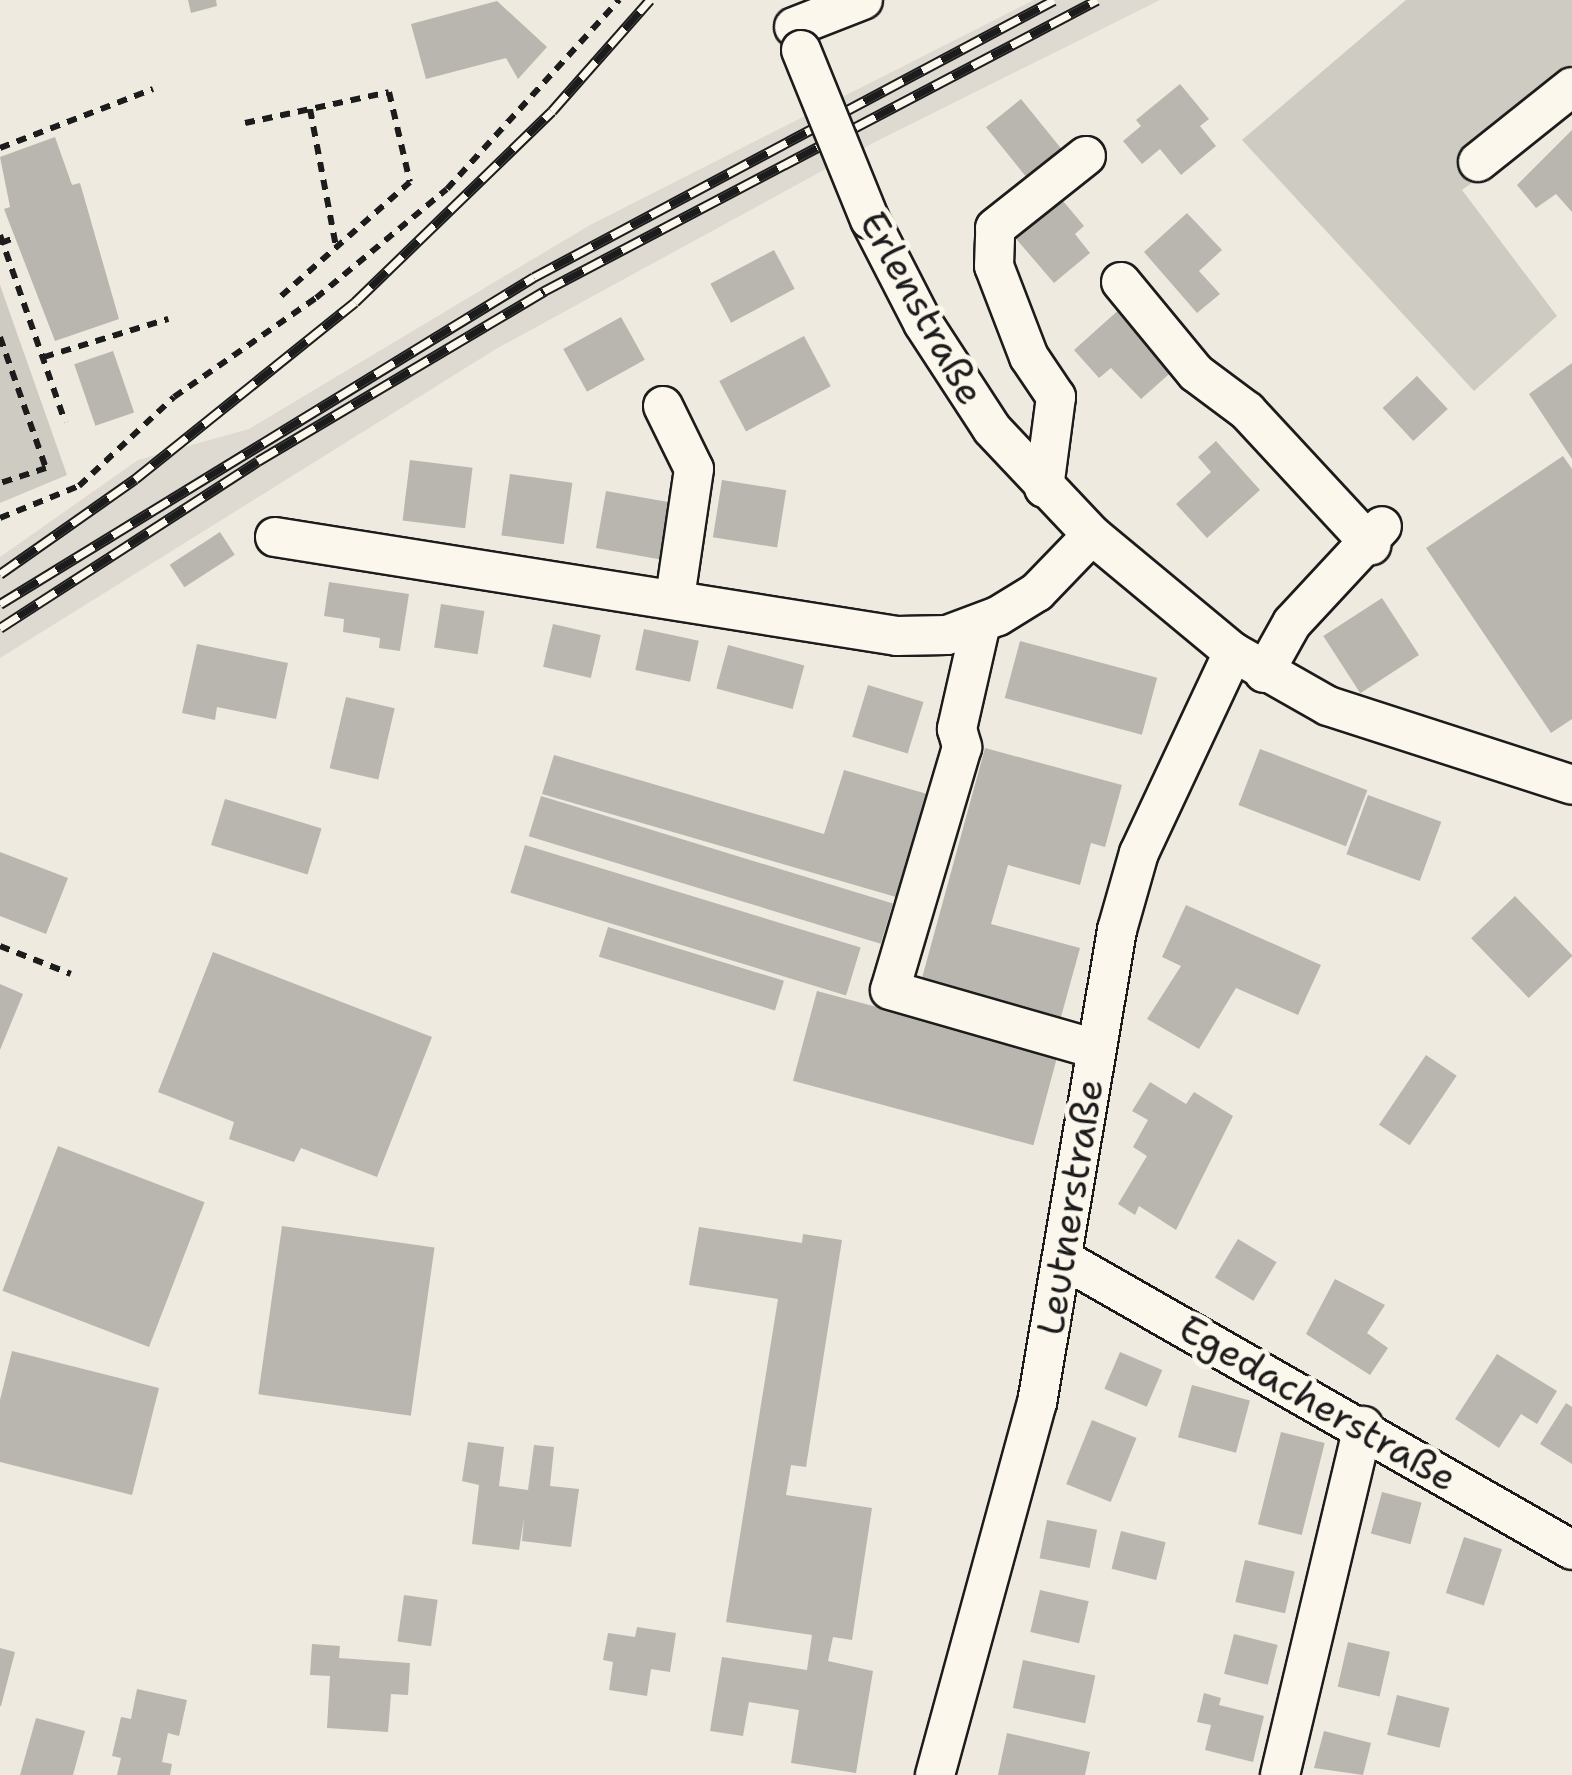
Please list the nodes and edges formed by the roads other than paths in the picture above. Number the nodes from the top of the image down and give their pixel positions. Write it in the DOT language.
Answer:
graph roads {
  1 [pos="863,0"];
  2 [pos="794,26"];
  3 [pos="1572,87"];
  4 [pos="1086,156"];
  5 [pos="1478,162"];
  6 [pos="1121,282"];
  7 [pos="664,406"];
  8 [pos="1044,488"];
  9 [pos="1092,535"];
  10 [pos="275,537"];
  11 [pos="675,598"];
  12 [pos="981,623"];
  13 [pos="1249,662"];
  14 [pos="1572,785"];
  15 [pos="1096,1049"];
  16 [pos="1062,1259"];
  17 [pos="1364,1426"];
  18 [pos="1572,1550"];
  19 [pos="935,1775"];
  20 [pos="1280,1775"];
  1 -- 2 [label="street"];
  2 -- 8 [label="street, Erlenstraße, bridge"];
  3 -- 5 [label="street"];
  4 -- 8 [label="street"];
  6 -- 13 [label="street, Leutnerstraße"];
  7 -- 11 [label="street"];
  8 -- 9 [label="street, Erlenstraße"];
  9 -- 12 [label="street"];
  9 -- 13 [label="street, Erlenstraße"];
  10 -- 11 [label="street"];
  11 -- 12 [label="street"];
  12 -- 15 [label="street"];
  13 -- 14 [label="street, Erlenstraße"];
  13 -- 15 [label="street, Leutnerstraße"];
  15 -- 16 [label="street, Leutnerstraße"];
  16 -- 17 [label="street, Egedacherstraße"];
  16 -- 19 [label="street, Leutnerstraße"];
  17 -- 18 [label="street, Egedacherstraße"];
  17 -- 20 [label="street"];
}
